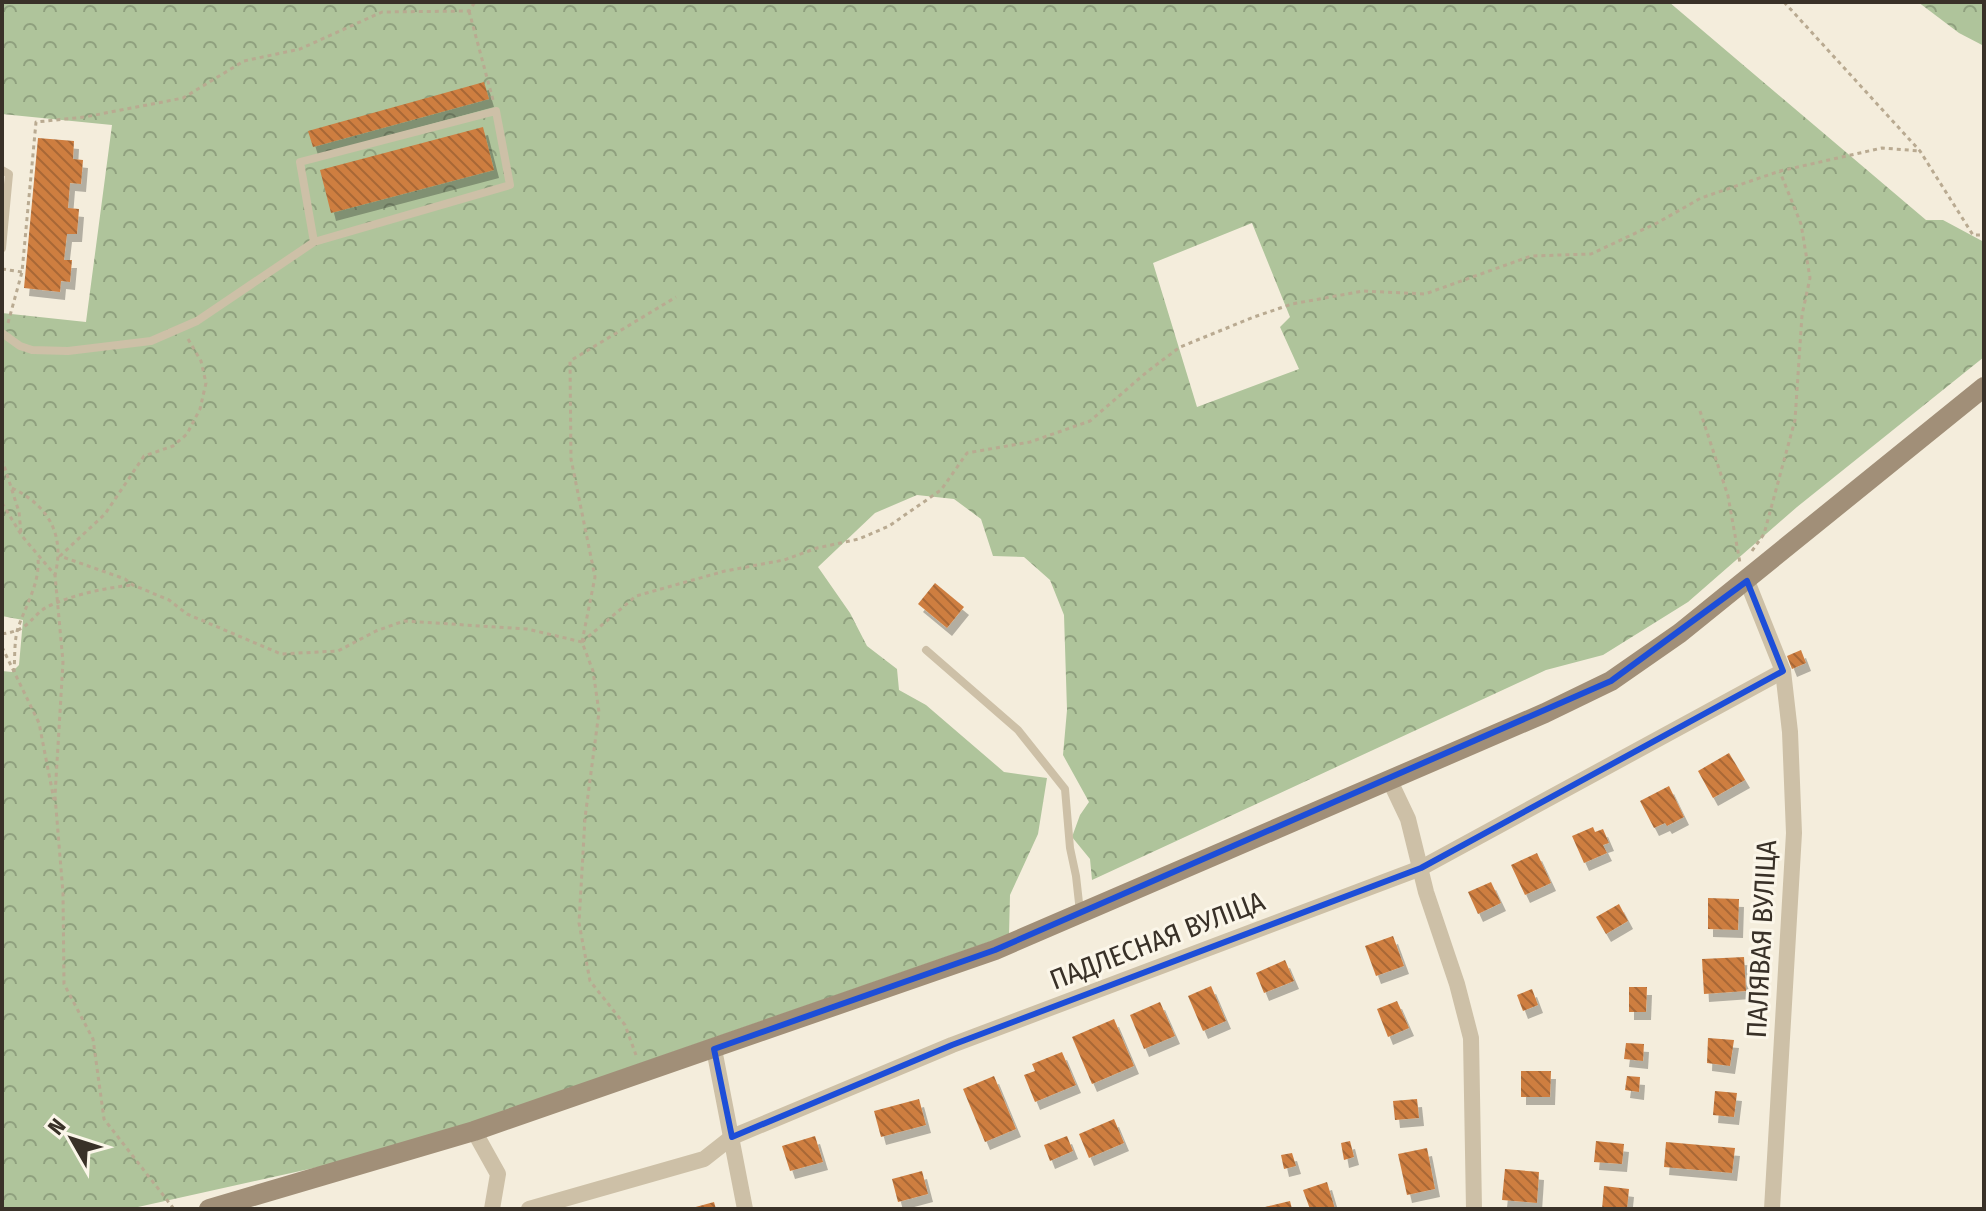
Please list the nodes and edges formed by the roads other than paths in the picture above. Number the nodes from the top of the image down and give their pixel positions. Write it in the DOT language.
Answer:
graph roads {
  1 [pos="2,170"];
  2 [pos="314,242"];
  3 [pos="2,248"];
  4 [pos="3,334"];
  5 [pos="1984,387"];
  6 [pos="1747,581"];
  7 [pos="926,650"];
  8 [pos="1783,671"];
  9 [pos="1389,779"];
  10 [pos="1421,868"];
  11 [pos="1081,913"];
  12 [pos="714,1049"];
  13 [pos="474,1131"];
  14 [pos="732,1137"];
  15 [pos="209,1209"];
  16 [pos="492,1209"];
  17 [pos="529,1209"];
  18 [pos="745,1209"];
  19 [pos="1474,1209"];
  20 [pos="1772,1209"];
  1 -- 3 [label="lane"];
  2 -- 2 [label="lane"];
  2 -- 4 [label="lane"];
  5 -- 6 [label="street"];
  6 -- 8 [label="street, ПАЛЯВАЯ ВУЛІЦА"];
  6 -- 9 [label="street"];
  7 -- 11 [label="lane"];
  8 -- 10 [label="street, ПАДЛЕСНАЯ ВУЛІЦА"];
  8 -- 20 [label="street, ПАЛЯВАЯ ВУЛІЦА"];
  9 -- 10 [label="street"];
  9 -- 11 [label="street"];
  10 -- 14 [label="street, ПАДЛЕСНАЯ ВУЛІЦА"];
  10 -- 19 [label="street"];
  11 -- 12 [label="street"];
  12 -- 13 [label="street"];
  12 -- 14 [label="street"];
  13 -- 15 [label="street"];
  13 -- 16 [label="street"];
  14 -- 17 [label="street, ПАДЛЕСНАЯ ВУЛІЦА"];
  14 -- 18 [label="street"];
}
